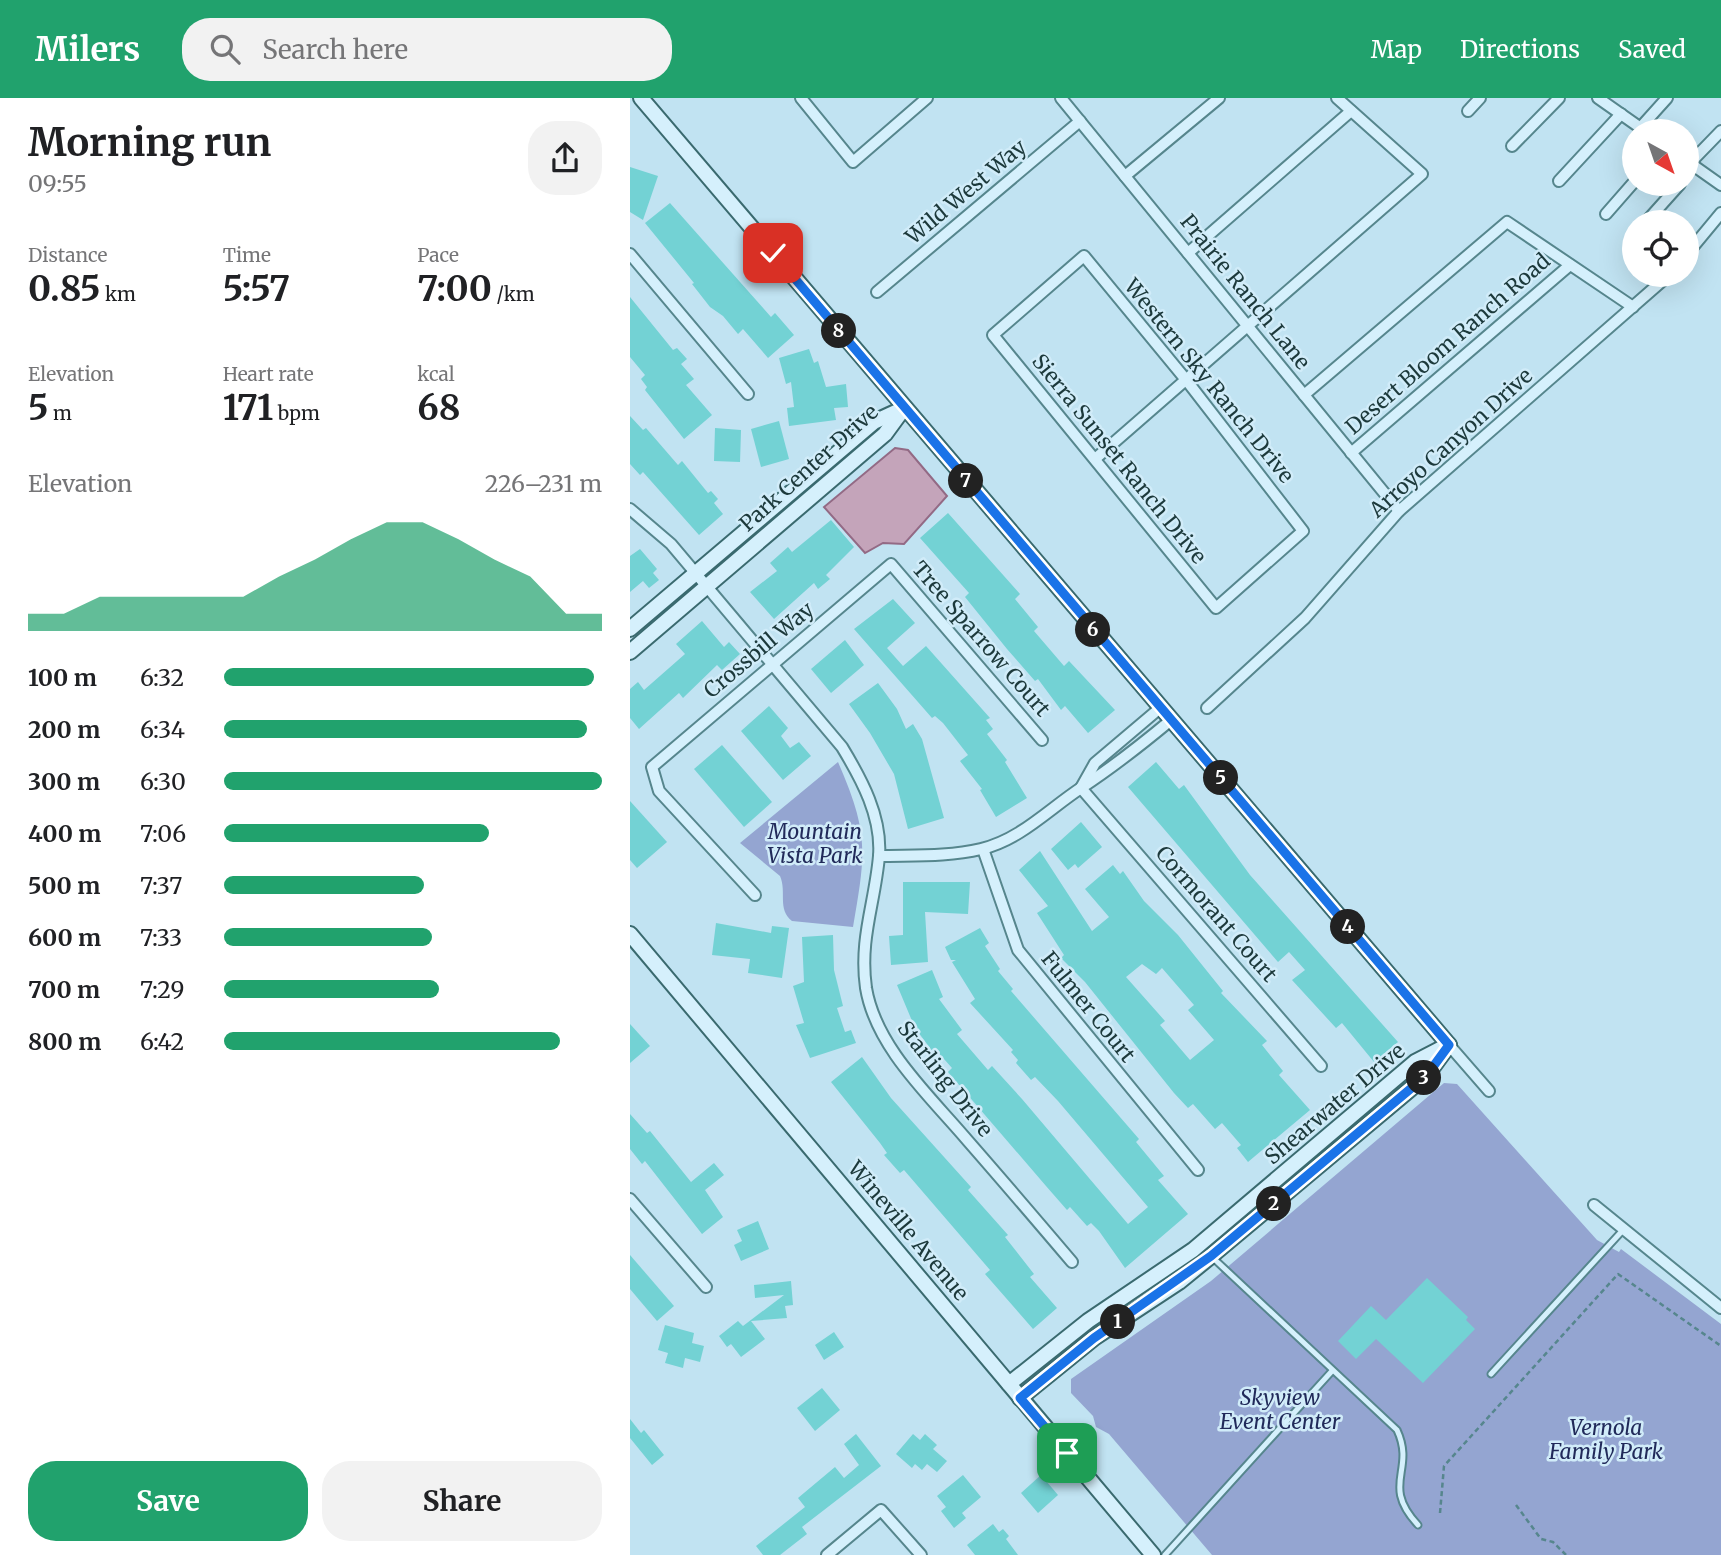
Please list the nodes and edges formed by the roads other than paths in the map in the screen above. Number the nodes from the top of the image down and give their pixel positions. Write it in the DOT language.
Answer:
graph roads {
  1 [pos="641,98"];
  2 [pos="801,98"];
  3 [pos="927,98"];
  4 [pos="1061,98"];
  5 [pos="1219,98"];
  6 [pos="1337,98"];
  7 [pos="1480,98"];
  8 [pos="1559,98"];
  9 [pos="1598,98"];
  10 [pos="1668,98"];
  11 [pos="1351,111"];
  12 [pos="1468,111"];
  13 [pos="1621,114"];
  14 [pos="1628,119"];
  15 [pos="1651,119"];
  16 [pos="1080,121"];
  17 [pos="1721,131"];
  18 [pos="1512,146"];
  19 [pos="1699,155"];
  20 [pos="1699,169"];
  21 [pos="1125,176"];
  22 [pos="1559,181"];
  23 [pos="1721,184"];
  24 [pos="1622,195"];
  25 [pos="1669,196"];
  26 [pos="1657,210"];
  27 [pos="1721,213"];
  28 [pos="1605,214"];
  29 [pos="1699,240"];
  30 [pos="1188,253"];
  31 [pos="630,254"];
  32 [pos="1570,265"];
  33 [pos="1656,287"];
  34 [pos="877,292"];
  35 [pos="1633,307"];
  36 [pos="1249,328"];
  37 [pos="993,335"];
  38 [pos="1187,381"];
  39 [pos="748,394"];
  40 [pos="1304,395"];
  41 [pos="904,408"];
  42 [pos="1351,453"];
  43 [pos="1095,459"];
  44 [pos="630,509"];
  45 [pos="1399,511"];
  46 [pos="891,564"];
  47 [pos="696,573"];
  48 [pos="707,586"];
  49 [pos="1216,608"];
  50 [pos="630,629"];
  51 [pos="630,652"];
  52 [pos="772,664"];
  53 [pos="1160,708"];
  54 [pos="1207,708"];
  55 [pos="1171,720"];
  56 [pos="1042,740"];
  57 [pos="1081,788"];
  58 [pos="983,849"];
  59 [pos="879,856"];
  60 [pos="755,895"];
  61 [pos="630,934"];
  62 [pos="1449,1045"];
  63 [pos="1321,1066"];
  64 [pos="1489,1091"];
  65 [pos="1198,1170"];
  66 [pos="630,1199"];
  67 [pos="1594,1205"];
  68 [pos="1623,1230"];
  69 [pos="1211,1256"];
  70 [pos="1072,1262"];
  71 [pos="706,1287"];
  72 [pos="1721,1308"];
  73 [pos="1332,1371"];
  74 [pos="1491,1374"];
  75 [pos="1009,1384"];
  76 [pos="1020,1398"];
  77 [pos="1418,1525"];
  78 [pos="827,1555"];
  79 [pos="921,1555"];
  80 [pos="1153,1555"];
  81 [pos="1165,1555"];
  1 -- 41 [label="street"];
  2 -- 3 [label="street"];
  4 -- 16 [label="street, Prairie Ranch Lane"];
  5 -- 21 [label="street"];
  6 -- 11 [label="street"];
  7 -- 12 [label="street"];
  8 -- 18 [label="street"];
  9 -- 13 [label="street"];
  10 -- 15 [label="street"];
  11 -- 30 [label="street"];
  11 -- 36 [label="street"];
  13 -- 14 [label="street"];
  13 -- 22 [label="street"];
  16 -- 21 [label="street, Prairie Ranch Lane"];
  16 -- 34 [label="street, Wild West Way"];
  17 -- 19 [label="street"];
  20 -- 23 [label="street"];
  21 -- 30 [label="street, Prairie Ranch Lane"];
  24 -- 28 [label="street"];
  25 -- 26 [label="street"];
  27 -- 29 [label="street"];
  30 -- 36 [label="street, Prairie Ranch Lane"];
  31 -- 39 [label="street"];
  32 -- 35 [label="street"];
  32 -- 40 [label="street"];
  32 -- 42 [label="street, Desert Bloom Ranch Road"];
  33 -- 35 [label="street, Arroyo Canyon Drive"];
  35 -- 45 [label="street, Arroyo Canyon Drive"];
  36 -- 38 [label="street"];
  36 -- 40 [label="street, Prairie Ranch Lane"];
  37 -- 38 [label="street, Western Sky Ranch Drive"];
  37 -- 43 [label="street, Sierra Sunset Ranch Drive"];
  38 -- 43 [label="street"];
  38 -- 49 [label="street, Western Sky Ranch Drive"];
  40 -- 42 [label="street, Prairie Ranch Lane"];
  41 -- 47 [label="street, Park Center Drive"];
  41 -- 48 [label="street, Park Center Drive"];
  41 -- 53 [label="street"];
  42 -- 45 [label="street, Prairie Ranch Lane"];
  43 -- 49 [label="street, Sierra Sunset Ranch Drive"];
  44 -- 47 [label="street, Starling Drive"];
  45 -- 54 [label="street, Arroyo Canyon Drive"];
  46 -- 52 [label="street, Crossbill Way"];
  46 -- 56 [label="street, Tree Sparrow Court"];
  47 -- 48 [label="street, Starling Drive"];
  47 -- 50 [label="street, Park Center Drive"];
  48 -- 51 [label="street, Park Center Drive"];
  48 -- 52 [label="street, Starling Drive"];
  52 -- 59 [label="street, Starling Drive"];
  52 -- 60 [label="street, Crossbill Way"];
  53 -- 55 [label="street"];
  53 -- 57 [label="street"];
  55 -- 57 [label="street"];
  55 -- 62 [label="street"];
  57 -- 58 [label="street"];
  57 -- 63 [label="street, Cormorant Court"];
  58 -- 59 [label="street"];
  58 -- 65 [label="street, Fulmer Court"];
  59 -- 70 [label="street, Starling Drive"];
  61 -- 75 [label="street, Wineville Avenue"];
  62 -- 64 [label="street"];
  62 -- 69 [label="street, Shearwater Drive"];
  62 -- 75 [label="street, Shearwater Drive"];
  66 -- 71 [label="street"];
  67 -- 68 [label="street"];
  68 -- 72 [label="street"];
  68 -- 74 [label="lane"];
  69 -- 73 [label="lane"];
  69 -- 76 [label="street, Shearwater Drive"];
  73 -- 77 [label="lane"];
  73 -- 81 [label="lane"];
  75 -- 76 [label="street, Wineville Avenue"];
  76 -- 80 [label="street, Wineville Avenue"];
  78 -- 79 [label="street"];
}
